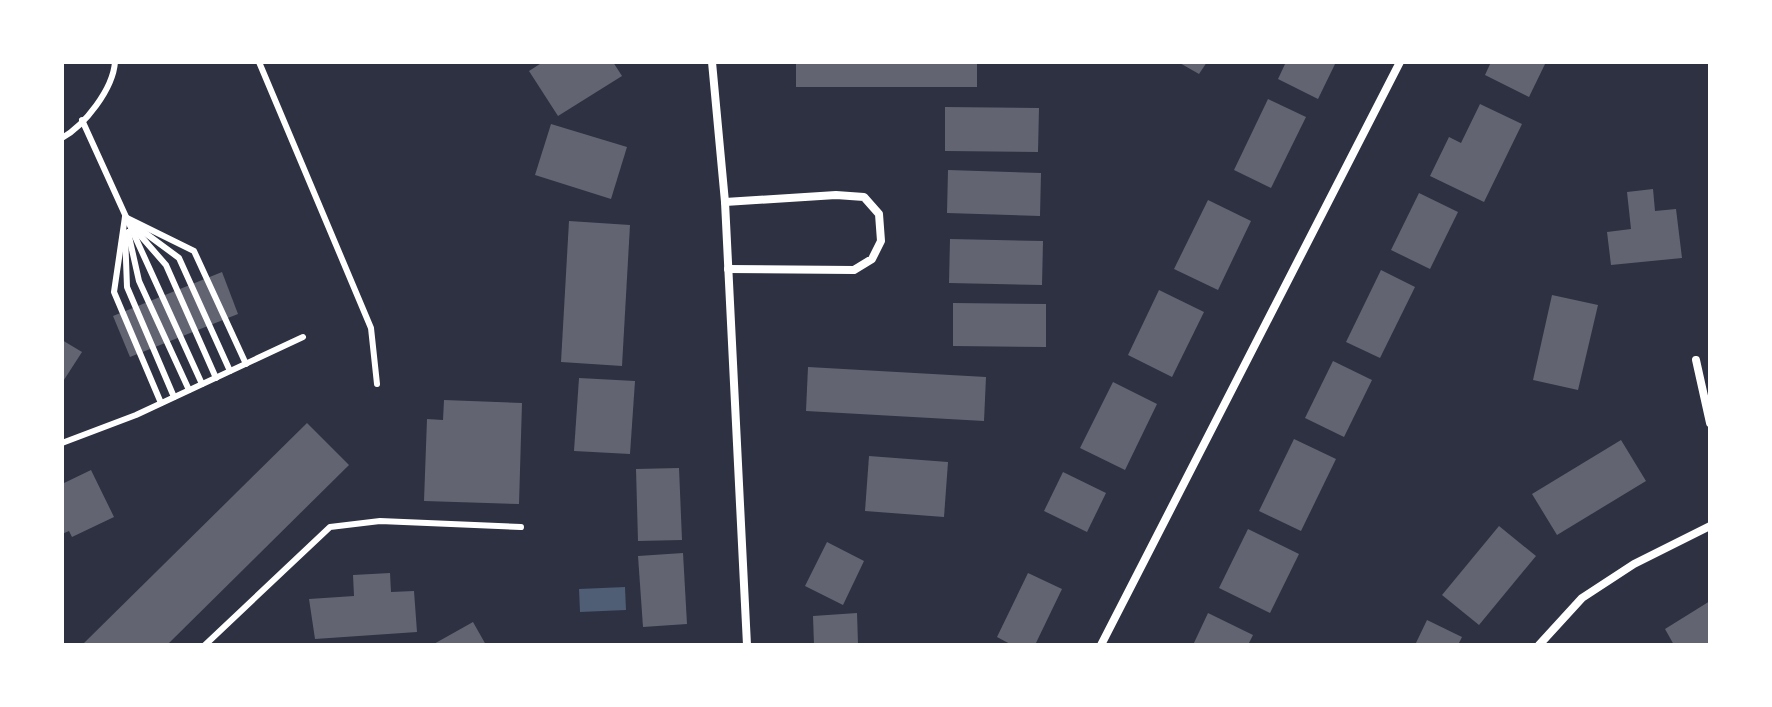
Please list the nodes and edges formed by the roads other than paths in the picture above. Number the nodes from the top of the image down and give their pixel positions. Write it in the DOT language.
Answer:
graph roads {
  1 [pos="115,62"];
  2 [pos="259,62"];
  3 [pos="712,62"];
  4 [pos="1400,62"];
  5 [pos="82,120"];
  6 [pos="62,138"];
  7 [pos="725,202"];
  8 [pos="125,217"];
  9 [pos="728,269"];
  10 [pos="303,337"];
  11 [pos="1696,360"];
  12 [pos="246,364"];
  13 [pos="230,371"];
  14 [pos="216,378"];
  15 [pos="202,384"];
  16 [pos="377,384"];
  17 [pos="189,390"];
  18 [pos="174,397"];
  19 [pos="161,403"];
  20 [pos="1710,423"];
  21 [pos="62,443"];
  22 [pos="1710,526"];
  23 [pos="521,527"];
  24 [pos="205,645"];
  25 [pos="747,645"];
  26 [pos="1101,645"];
  27 [pos="1539,645"];
  1 -- 5 [label="lane"];
  2 -- 16 [label="lane"];
  3 -- 7 [label="street"];
  4 -- 26 [label="street"];
  5 -- 6 [label="lane"];
  5 -- 8 [label="lane"];
  7 -- 9 [label="street"];
  7 -- 9 [label="street"];
  8 -- 12 [label="lane"];
  8 -- 13 [label="lane"];
  8 -- 14 [label="lane"];
  8 -- 15 [label="lane"];
  8 -- 17 [label="lane"];
  8 -- 18 [label="lane"];
  8 -- 19 [label="lane"];
  9 -- 25 [label="street"];
  10 -- 12 [label="lane"];
  11 -- 20 [label="street"];
  12 -- 13 [label="lane"];
  13 -- 14 [label="lane"];
  14 -- 15 [label="lane"];
  15 -- 17 [label="lane"];
  17 -- 18 [label="lane"];
  18 -- 19 [label="lane"];
  19 -- 21 [label="lane"];
  22 -- 27 [label="street"];
  23 -- 24 [label="lane"];
}
